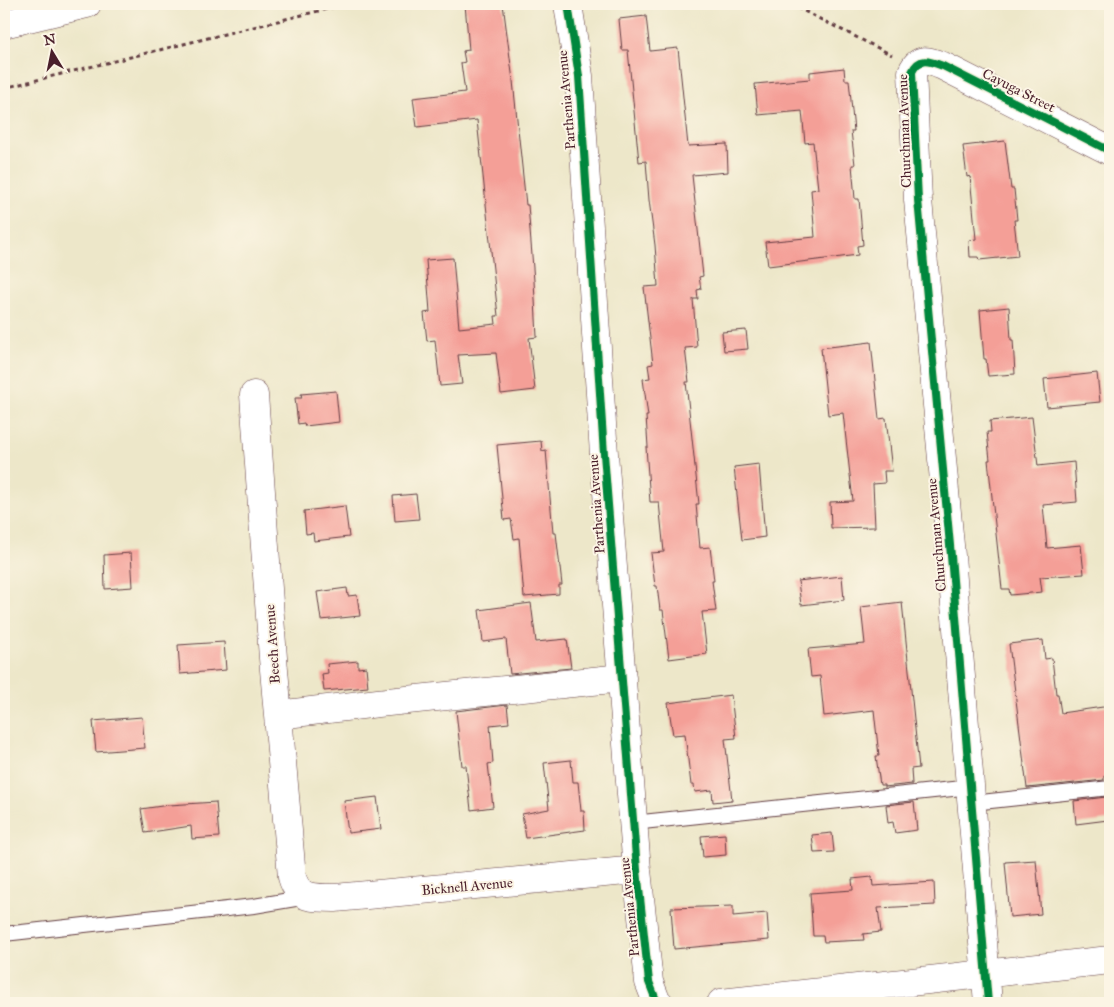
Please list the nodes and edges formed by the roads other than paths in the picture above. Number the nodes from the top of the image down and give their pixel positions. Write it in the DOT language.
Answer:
graph roads {
  1 [pos="87,4"];
  2 [pos="568,4"];
  3 [pos="4,24"];
  4 [pos="915,66"];
  5 [pos="1110,151"];
  6 [pos="254,396"];
  7 [pos="622,678"];
  8 [pos="278,715"];
  9 [pos="1110,788"];
  10 [pos="972,795"];
  11 [pos="634,823"];
  12 [pos="637,870"];
  13 [pos="303,894"];
  14 [pos="4,934"];
  15 [pos="1110,960"];
  16 [pos="985,974"];
  17 [pos="828,997"];
  18 [pos="658,1002"];
  19 [pos="721,1003"];
  20 [pos="988,1003"];
  1 -- 3 [label="main road"];
  2 -- 7 [label="main road, Parthenia Avenue"];
  4 -- 5 [label="main road, Cayuga Street"];
  4 -- 10 [label="main road, Churchman Avenue"];
  6 -- 8 [label="main road, Beech Avenue"];
  7 -- 8 [label="main road"];
  7 -- 11 [label="main road, Parthenia Avenue"];
  8 -- 13 [label="main road, Beech Avenue"];
  9 -- 10 [label="lane"];
  10 -- 11 [label="lane"];
  10 -- 16 [label="main road, Churchman Avenue"];
  11 -- 12 [label="main road, Parthenia Avenue"];
  12 -- 13 [label="main road, Bicknell Avenue"];
  12 -- 18 [label="main road, Parthenia Avenue"];
  13 -- 14 [label="lane"];
  15 -- 16 [label="main road"];
  16 -- 17 [label="main road"];
  16 -- 20 [label="main road, Churchman Avenue"];
  17 -- 19 [label="main road"];
}
